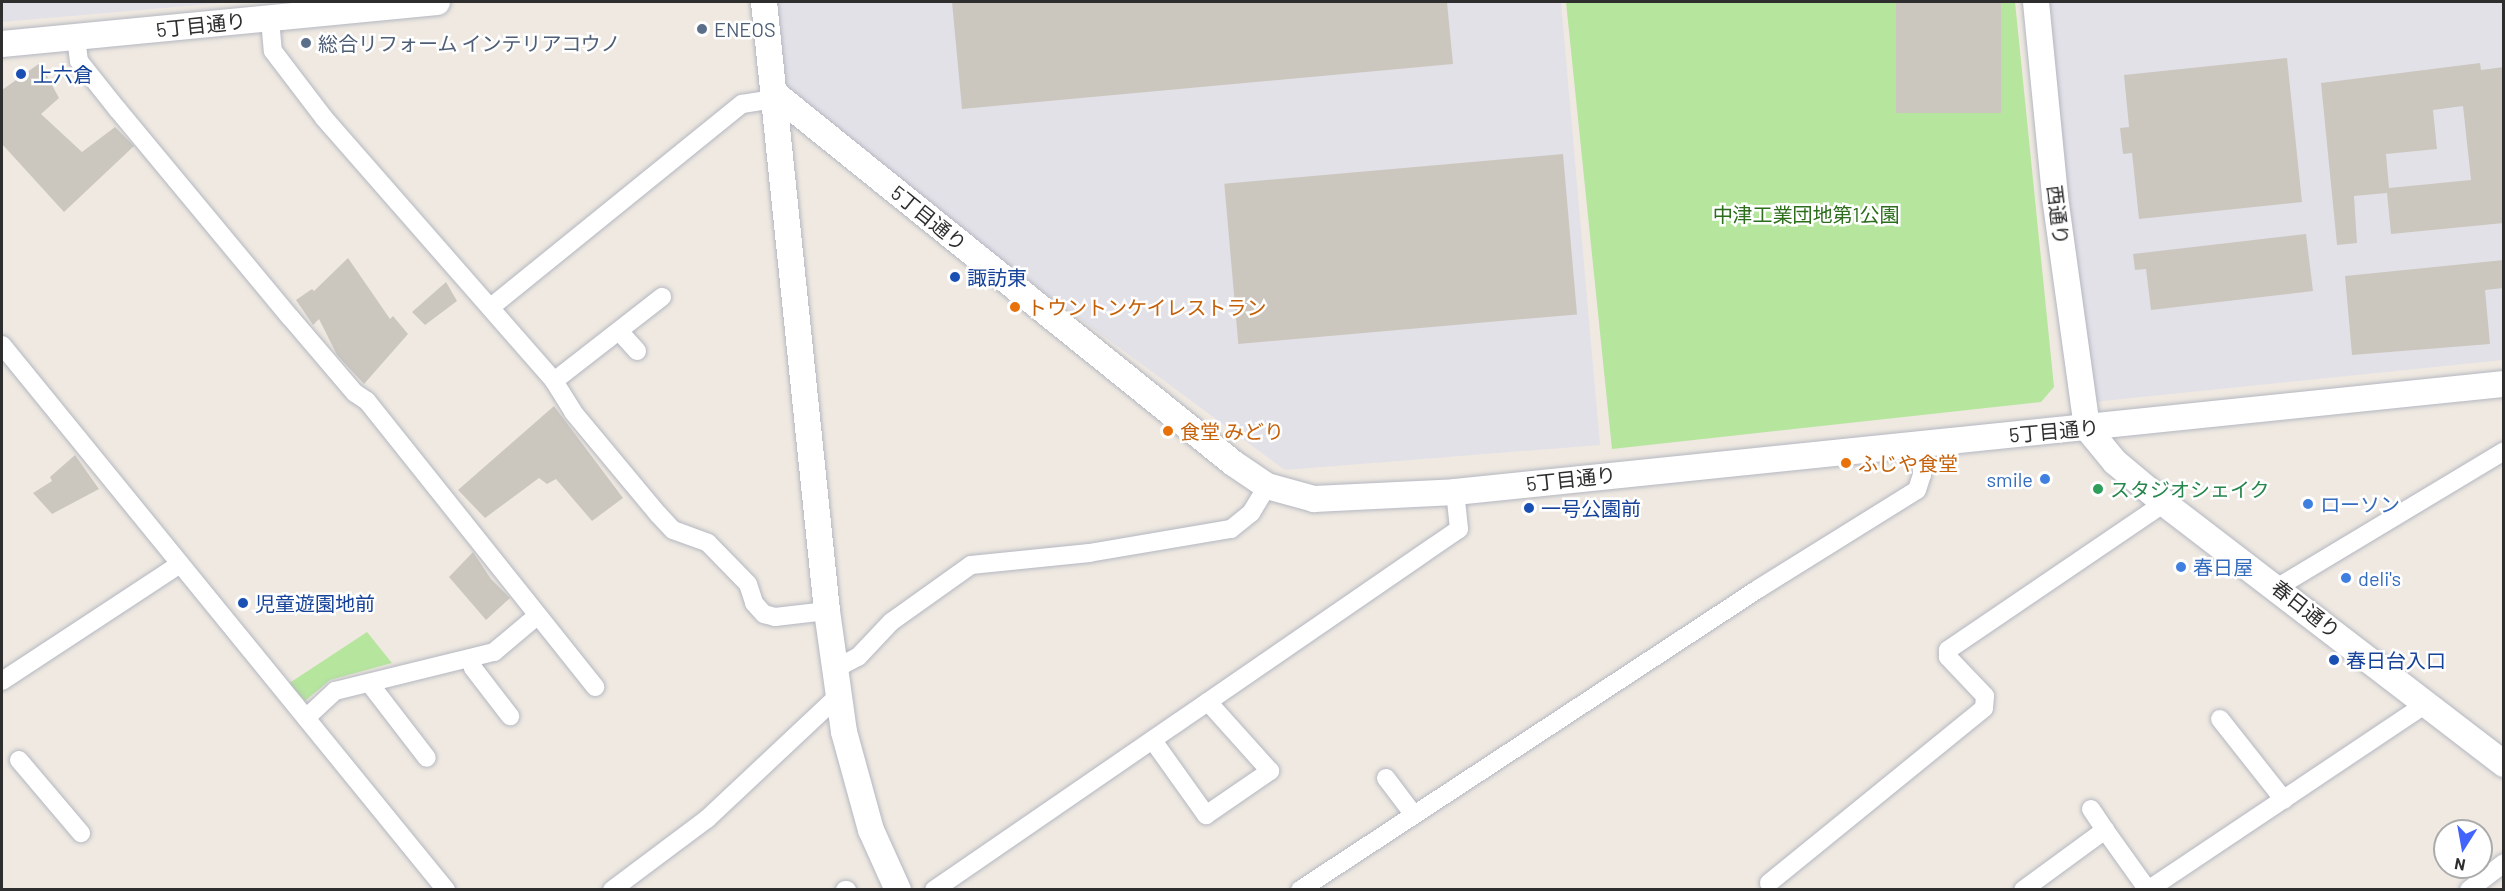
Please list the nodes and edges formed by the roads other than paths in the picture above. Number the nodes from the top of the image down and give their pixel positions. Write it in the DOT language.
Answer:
graph roads {
  1 [pos="437,2"];
  2 [pos="764,2"];
  3 [pos="2036,2"];
  4 [pos="270,19"];
  5 [pos="76,37"];
  6 [pos="2,44"];
  7 [pos="774,96"];
  8 [pos="662,297"];
  9 [pos="490,307"];
  10 [pos="619,331"];
  11 [pos="2,345"];
  12 [pos="637,351"];
  13 [pos="554,381"];
  14 [pos="2504,384"];
  15 [pos="2086,428"];
  16 [pos="1921,443"];
  17 [pos="2504,451"];
  18 [pos="1267,486"];
  19 [pos="1455,492"];
  20 [pos="2164,503"];
  21 [pos="180,564"];
  22 [pos="2278,587"];
  23 [pos="827,611"];
  24 [pos="538,615"];
  25 [pos="471,659"];
  26 [pos="835,669"];
  27 [pos="2,681"];
  28 [pos="370,684"];
  29 [pos="595,687"];
  30 [pos="838,696"];
  31 [pos="1208,702"];
  32 [pos="2427,703"];
  33 [pos="510,716"];
  34 [pos="306,718"];
  35 [pos="2220,719"];
  36 [pos="1154,742"];
  37 [pos="427,758"];
  38 [pos="19,760"];
  39 [pos="2504,764"];
  40 [pos="1386,778"];
  41 [pos="2284,800"];
  42 [pos="2091,809"];
  43 [pos="1414,815"];
  44 [pos="2105,830"];
  45 [pos="81,833"];
  46 [pos="2504,863"];
  47 [pos="1767,880"];
  48 [pos="446,890"];
  49 [pos="612,890"];
  50 [pos="898,890"];
  51 [pos="934,890"];
  52 [pos="1300,890"];
  53 [pos="2022,890"];
  54 [pos="2148,890"];
  55 [pos="2469,890"];
  1 -- 4 [label="street, 5丁目通り"];
  2 -- 7 [label="street"];
  3 -- 15 [label="street, 西通り"];
  4 -- 5 [label="street, 5丁目通り"];
  4 -- 9 [label="street"];
  5 -- 6 [label="street, 5丁目通り"];
  5 -- 24 [label="street"];
  7 -- 9 [label="street"];
  7 -- 18 [label="street, 5丁目通り"];
  7 -- 23 [label="street"];
  8 -- 10 [label="street"];
  9 -- 13 [label="street"];
  10 -- 12 [label="street"];
  10 -- 13 [label="street"];
  11 -- 21 [label="street"];
  13 -- 23 [label="street"];
  14 -- 15 [label="street, 5丁目通り"];
  15 -- 16 [label="street, 5丁目通り"];
  15 -- 20 [label="street, 春日通り"];
  16 -- 19 [label="street, 5丁目通り"];
  16 -- 43 [label="street"];
  17 -- 22 [label="street"];
  18 -- 19 [label="street, 5丁目通り"];
  18 -- 26 [label="street"];
  19 -- 31 [label="street"];
  20 -- 22 [label="street, 春日通り"];
  20 -- 47 [label="street"];
  21 -- 27 [label="street"];
  21 -- 34 [label="street"];
  22 -- 32 [label="street, 春日通り"];
  23 -- 26 [label="street"];
  24 -- 25 [label="street"];
  24 -- 29 [label="street"];
  25 -- 28 [label="street"];
  25 -- 33 [label="street"];
  26 -- 30 [label="street"];
  28 -- 34 [label="street"];
  28 -- 37 [label="street"];
  30 -- 49 [label="street"];
  30 -- 50 [label="street"];
  31 -- 36 [label="street"];
  31 -- 36 [label="street"];
  32 -- 39 [label="street, 春日通り"];
  32 -- 41 [label="street"];
  34 -- 48 [label="street"];
  35 -- 41 [label="street"];
  36 -- 51 [label="street"];
  38 -- 45 [label="street"];
  40 -- 43 [label="street"];
  41 -- 54 [label="street"];
  42 -- 44 [label="street"];
  43 -- 52 [label="street"];
  44 -- 53 [label="street"];
  44 -- 54 [label="street"];
  46 -- 55 [label="street"];
}
